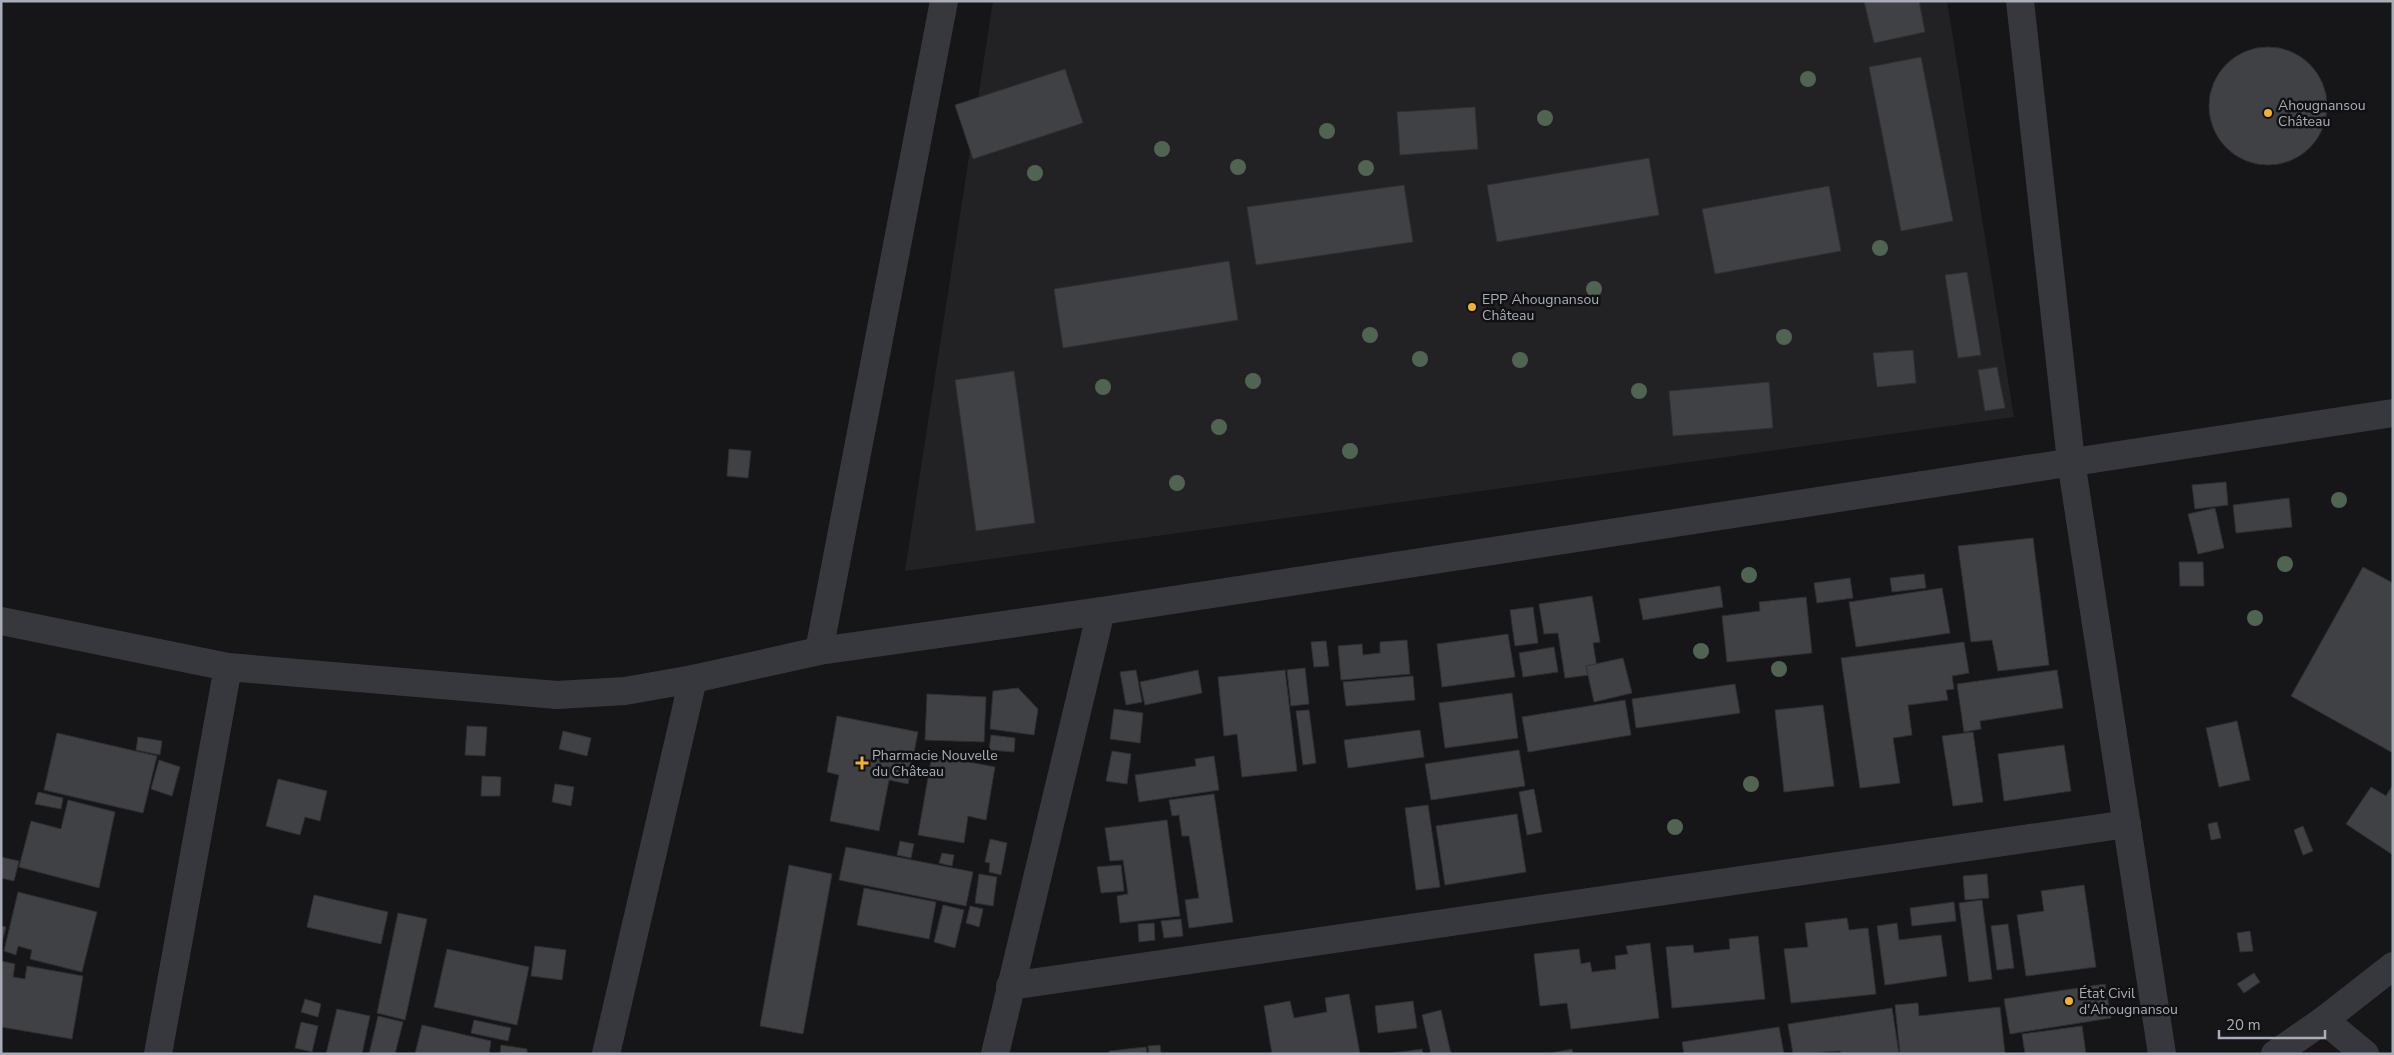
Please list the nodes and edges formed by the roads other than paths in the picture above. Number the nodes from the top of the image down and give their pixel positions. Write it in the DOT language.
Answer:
graph roads {
  1 [pos="944,1"];
  2 [pos="2020,1"];
  3 [pos="2393,413"];
  4 [pos="2071,461"];
  5 [pos="1101,611"];
  6 [pos="1,621"];
  7 [pos="819,651"];
  8 [pos="228,667"];
  9 [pos="693,679"];
  10 [pos="2127,824"];
  11 [pos="2393,966"];
  12 [pos="1010,986"];
  13 [pos="2324,1020"];
  14 [pos="158,1054"];
  15 [pos="606,1054"];
  16 [pos="995,1054"];
  17 [pos="2162,1054"];
  18 [pos="2275,1054"];
  19 [pos="2365,1054"];
  1 -- 7 [label="street"];
  2 -- 4 [label="street"];
  3 -- 4 [label="street"];
  4 -- 5 [label="street"];
  4 -- 10 [label="street"];
  5 -- 7 [label="street"];
  5 -- 12 [label="street"];
  6 -- 8 [label="street"];
  7 -- 9 [label="street"];
  8 -- 9 [label="street"];
  8 -- 14 [label="street"];
  9 -- 15 [label="street"];
  10 -- 12 [label="street"];
  10 -- 17 [label="street"];
  11 -- 13 [label="street"];
  12 -- 16 [label="street"];
  13 -- 18 [label="street"];
  13 -- 19 [label="street"];
}
